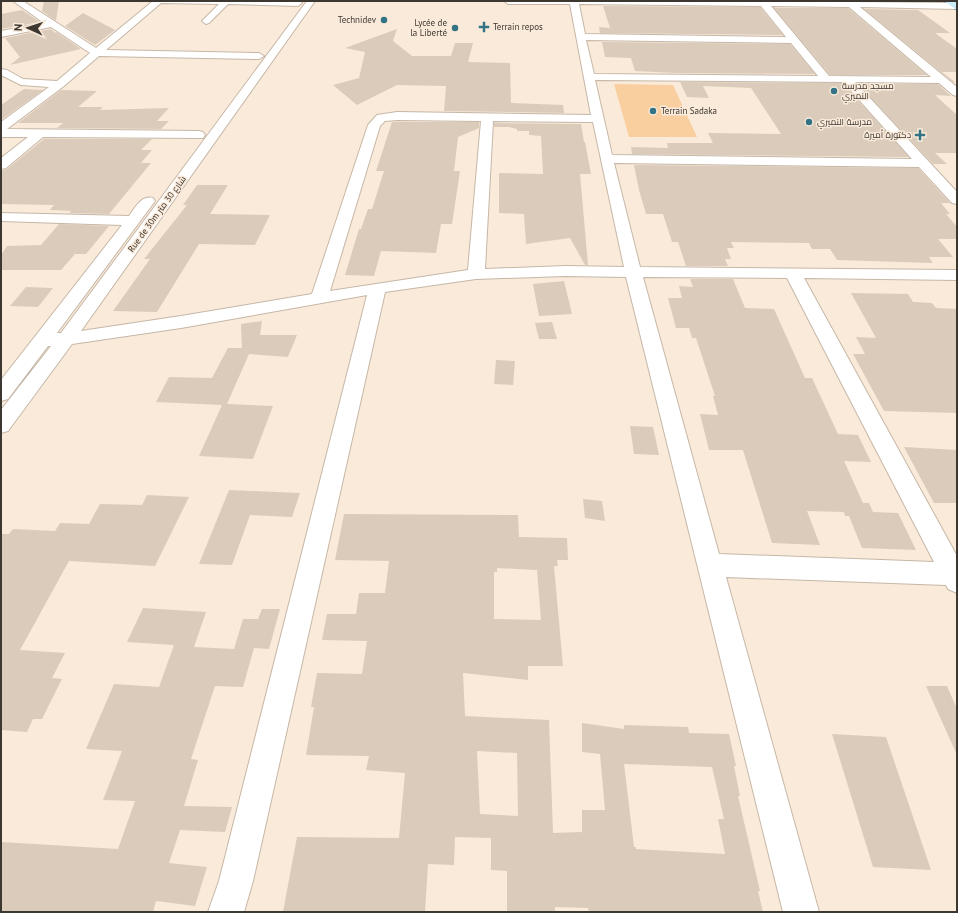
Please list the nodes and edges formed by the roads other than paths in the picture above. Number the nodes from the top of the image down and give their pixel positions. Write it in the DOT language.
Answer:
graph roads {
  1 [pos="17,1"];
  2 [pos="158,1"];
  3 [pos="162,1"];
  4 [pos="508,1"];
  5 [pos="221,2"];
  6 [pos="303,2"];
  7 [pos="574,2"];
  8 [pos="762,2"];
  9 [pos="850,3"];
  10 [pos="954,4"];
  11 [pos="206,21"];
  12 [pos="51,24"];
  13 [pos="1,34"];
  14 [pos="582,37"];
  15 [pos="794,40"];
  16 [pos="97,53"];
  17 [pos="259,56"];
  18 [pos="3,72"];
  19 [pos="590,77"];
  20 [pos="942,77"];
  21 [pos="827,80"];
  22 [pos="847,80"];
  23 [pos="60,84"];
  24 [pos="957,92"];
  25 [pos="487,118"];
  26 [pos="598,119"];
  27 [pos="1,128"];
  28 [pos="1,133"];
  29 [pos="40,133"];
  30 [pos="199,134"];
  31 [pos="606,160"];
  32 [pos="924,163"];
  33 [pos="1,165"];
  34 [pos="171,172"];
  35 [pos="156,190"];
  36 [pos="957,200"];
  37 [pos="1,217"];
  38 [pos="132,221"];
  39 [pos="633,272"];
  40 [pos="476,274"];
  41 [pos="793,274"];
  42 [pos="957,275"];
  43 [pos="377,288"];
  44 [pos="319,298"];
  45 [pos="66,339"];
  46 [pos="42,340"];
  47 [pos="1,394"];
  48 [pos="1,425"];
  49 [pos="711,565"];
  50 [pos="956,576"];
  51 [pos="226,912"];
  52 [pos="801,912"];
  1 -- 12 [label="street"];
  2 -- 16 [label="street"];
  3 -- 5 [label="street"];
  4 -- 7 [label="street"];
  5 -- 6 [label="street"];
  5 -- 11 [label="street"];
  6 -- 17 [label="street, Rue de 30m شارع 30 متر"];
  6 -- 45 [label="street, Rue de 30m شارع 30 متر"];
  7 -- 8 [label="street"];
  7 -- 14 [label="street"];
  8 -- 9 [label="street"];
  8 -- 15 [label="street"];
  9 -- 10 [label="street"];
  9 -- 20 [label="street"];
  12 -- 13 [label="street"];
  12 -- 16 [label="street"];
  14 -- 15 [label="street"];
  14 -- 19 [label="street"];
  15 -- 21 [label="street"];
  16 -- 17 [label="street"];
  16 -- 23 [label="street"];
  17 -- 30 [label="street, Rue de 30m شارع 30 متر"];
  18 -- 23 [label="street"];
  19 -- 21 [label="street"];
  19 -- 26 [label="street"];
  20 -- 22 [label="street"];
  20 -- 24 [label="street"];
  21 -- 22 [label="street"];
  22 -- 32 [label="street"];
  23 -- 27 [label="street"];
  25 -- 26 [label="street"];
  25 -- 40 [label="street"];
  25 -- 44 [label="street"];
  26 -- 31 [label="street"];
  28 -- 29 [label="street"];
  29 -- 30 [label="street"];
  29 -- 33 [label="street"];
  30 -- 34 [label="street, Rue de 30m شارع 30 متر"];
  31 -- 32 [label="street"];
  31 -- 39 [label="street"];
  32 -- 36 [label="street"];
  35 -- 38 [label="street, Rue de 30m شارع 30 متر"];
  37 -- 38 [label="street"];
  38 -- 46 [label="street, Rue de 30m شارع 30 متر"];
  39 -- 40 [label="street"];
  39 -- 41 [label="street"];
  39 -- 49 [label="street"];
  40 -- 43 [label="street"];
  41 -- 42 [label="street"];
  41 -- 50 [label="street"];
  43 -- 44 [label="street"];
  43 -- 51 [label="street"];
  44 -- 45 [label="street"];
  45 -- 46 [label="street"];
  45 -- 48 [label="street, Rue de 30m شارع 30 متر"];
  46 -- 47 [label="street, Rue de 30m شارع 30 متر"];
  49 -- 50 [label="street"];
  49 -- 52 [label="street"];
}
